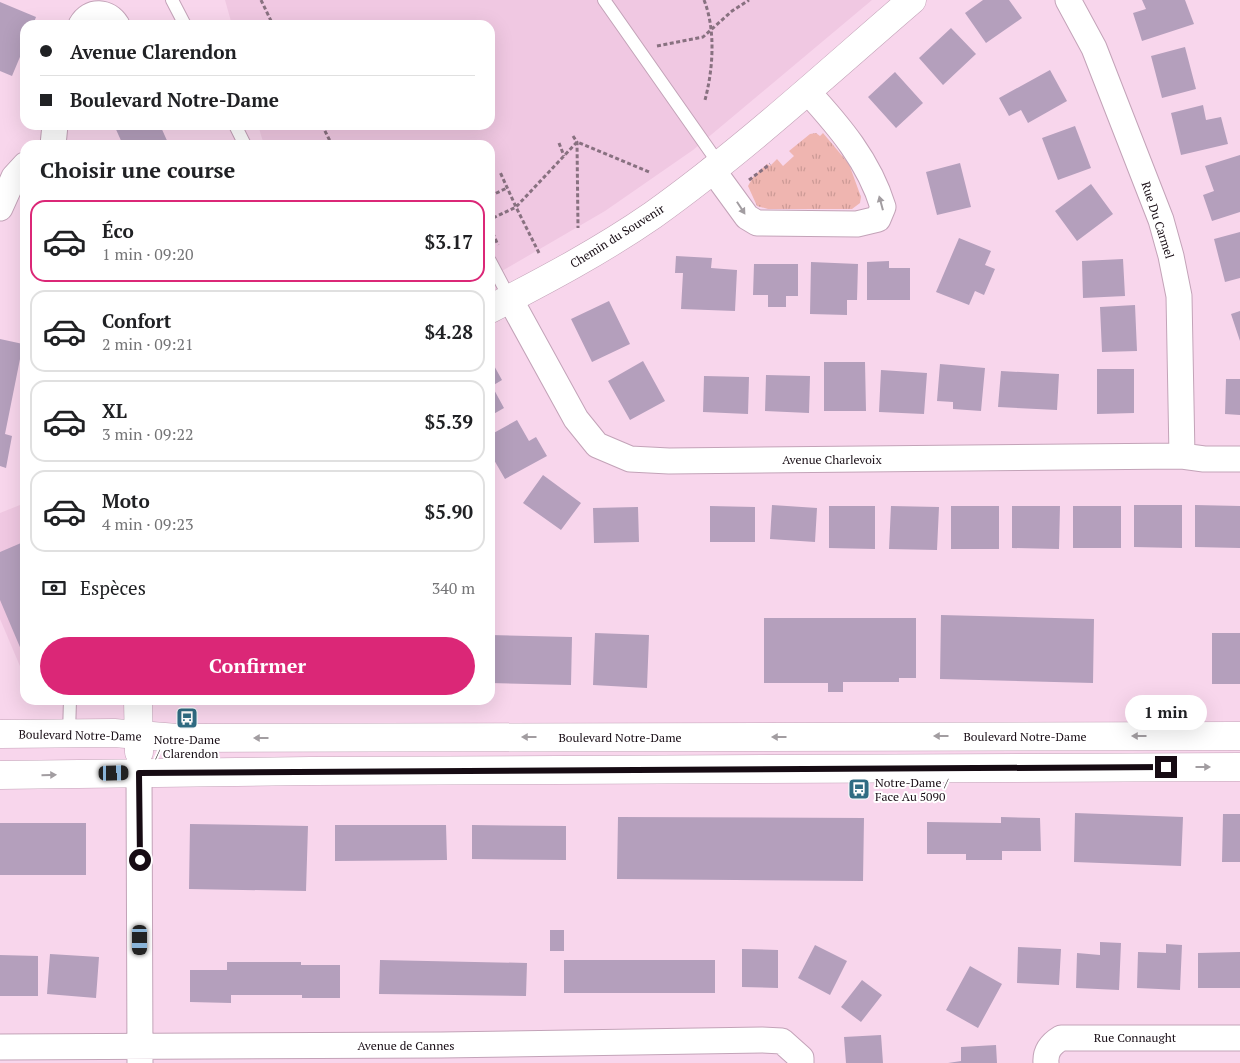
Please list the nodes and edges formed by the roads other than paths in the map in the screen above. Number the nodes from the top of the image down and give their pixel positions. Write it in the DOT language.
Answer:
graph roads {
  1 [pos="172,0"];
  2 [pos="604,0"];
  3 [pos="912,0"];
  4 [pos="1068,0"];
  5 [pos="86,20"];
  6 [pos="112,20"];
  7 [pos="182,20"];
  8 [pos="807,91"];
  9 [pos="715,167"];
  10 [pos="20,170"];
  11 [pos="0,208"];
  12 [pos="495,282"];
  13 [pos="500,304"];
  14 [pos="1182,456"];
  15 [pos="1240,459"];
  16 [pos="70,705"];
  17 [pos="138,705"];
  18 [pos="69,733"];
  19 [pos="0,734"];
  20 [pos="139,735"];
  21 [pos="1240,736"];
  22 [pos="1240,767"];
  23 [pos="139,773"];
  24 [pos="0,775"];
  25 [pos="1240,1038"];
  26 [pos="0,1047"];
  27 [pos="140,1055"];
  28 [pos="801,1063"];
  29 [pos="1046,1063"];
  1 -- 7 [label="lane"];
  2 -- 9 [label="lane"];
  3 -- 8 [label="street, Chemin du Souvenir"];
  4 -- 14 [label="street, Rue Du Carmel"];
  5 -- 6 [label="street"];
  8 -- 9 [label="street, Chemin du Souvenir"];
  9 -- 8 [label="street, one-way"];
  9 -- 13 [label="street, Chemin du Souvenir"];
  10 -- 11 [label="street"];
  12 -- 13 [label="lane"];
  13 -- 14 [label="street, Avenue Charlevoix"];
  14 -- 15 [label="street, Avenue Charlevoix"];
  16 -- 18 [label="lane"];
  17 -- 20 [label="street"];
  18 -- 19 [label="street, Boulevard Notre-Dame"];
  18 -- 20 [label="street, Boulevard Notre-Dame"];
  21 -- 20 [label="street, Boulevard Notre-Dame, one-way"];
  20 -- 23 [label="street"];
  23 -- 22 [label="street, one-way"];
  24 -- 23 [label="street, one-way"];
  23 -- 27 [label="street"];
  25 -- 29 [label="street, Rue Connaught"];
  26 -- 27 [label="street, Avenue de Cannes"];
  27 -- 28 [label="street, Avenue de Cannes"];
}
